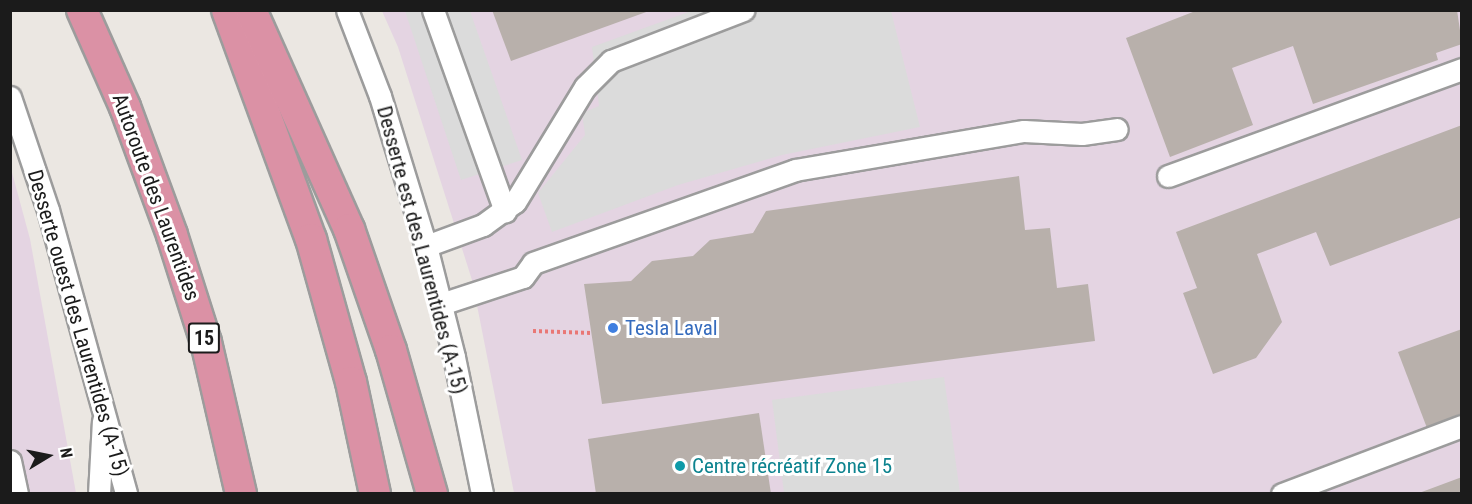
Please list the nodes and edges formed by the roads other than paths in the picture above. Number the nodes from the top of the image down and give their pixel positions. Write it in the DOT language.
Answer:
graph roads {
  1 [pos="82,10"];
  2 [pos="227,10"];
  3 [pos="251,10"];
  4 [pos="347,10"];
  5 [pos="433,10"];
  6 [pos="743,10"];
  7 [pos="1461,69"];
  8 [pos="10,97"];
  9 [pos="14,116"];
  10 [pos="1117,129"];
  11 [pos="19,151"];
  12 [pos="1168,176"];
  13 [pos="505,211"];
  14 [pos="426,246"];
  15 [pos="441,304"];
  16 [pos="104,403"];
  17 [pos="1461,426"];
  18 [pos="10,461"];
  19 [pos="16,494"];
  20 [pos="99,494"];
  21 [pos="126,494"];
  22 [pos="242,494"];
  23 [pos="375,494"];
  24 [pos="432,494"];
  25 [pos="482,494"];
  26 [pos="1282,494"];
  1 -- 22 [label="highway, Autoroute des Laurentides / 15"];
  2 -- 23 [label="highway"];
  3 -- 24 [label="highway"];
  4 -- 14 [label="street, Desserte est des Laurentides (A-15)"];
  5 -- 13 [label="street"];
  6 -- 13 [label="street"];
  7 -- 12 [label="street"];
  8 -- 9 [label="street, Desserte ouest des Laurentides (A-15)"];
  9 -- 11 [label="street, Desserte ouest des Laurentides (A-15)"];
  10 -- 15 [label="street"];
  11 -- 16 [label="street, Desserte ouest des Laurentides (A-15)"];
  13 -- 14 [label="street"];
  14 -- 15 [label="street, Desserte est des Laurentides (A-15)"];
  15 -- 25 [label="street, Desserte est des Laurentides (A-15)"];
  16 -- 20 [label="street"];
  16 -- 21 [label="street, Desserte ouest des Laurentides (A-15)"];
  17 -- 26 [label="street"];
  18 -- 19 [label="street"];
}
